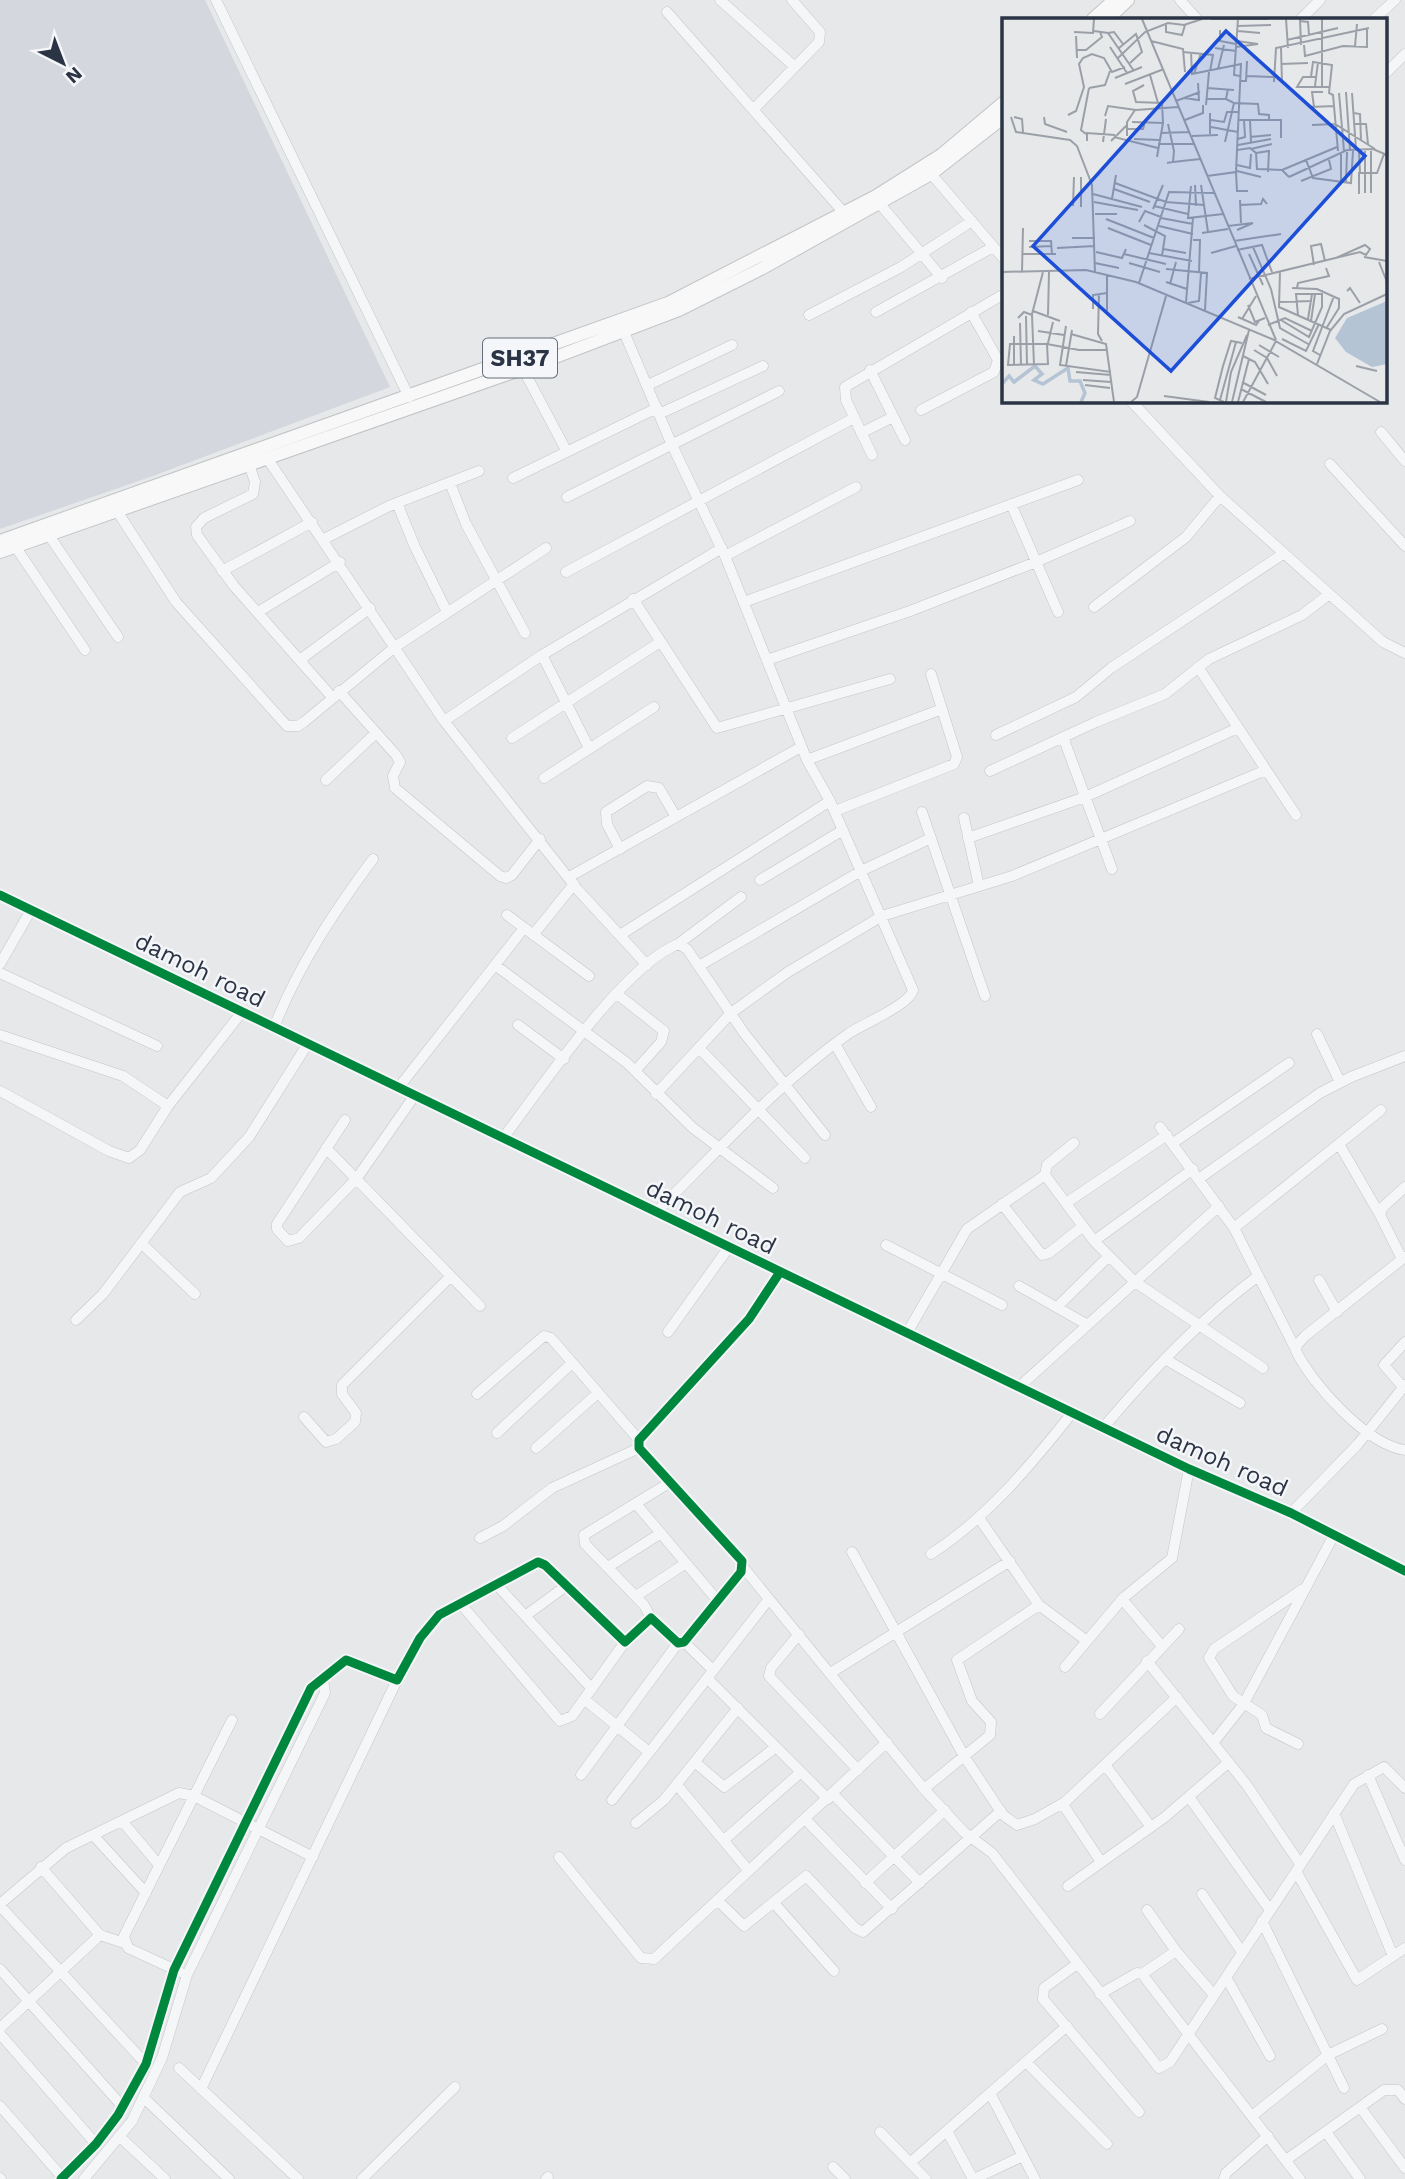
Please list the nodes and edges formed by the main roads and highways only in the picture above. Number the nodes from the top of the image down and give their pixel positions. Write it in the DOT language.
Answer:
graph roads {
  1 [pos="1114,0"];
  2 [pos="1129,0"];
  3 [pos="1094,18"];
  4 [pos="1109,18"];
  5 [pos="1002,104"];
  6 [pos="1002,118"];
  7 [pos="928,170"];
  8 [pos="0,541"];
  9 [pos="0,552"];
  1 -- 3 [label="main road"];
  2 -- 4 [label="main road"];
  5 -- 7 [label="main road, SH37"];
  6 -- 7 [label="main road, SH37"];
  7 -- 8 [label="main road, SH37"];
  7 -- 9 [label="main road, SH37"];
}
